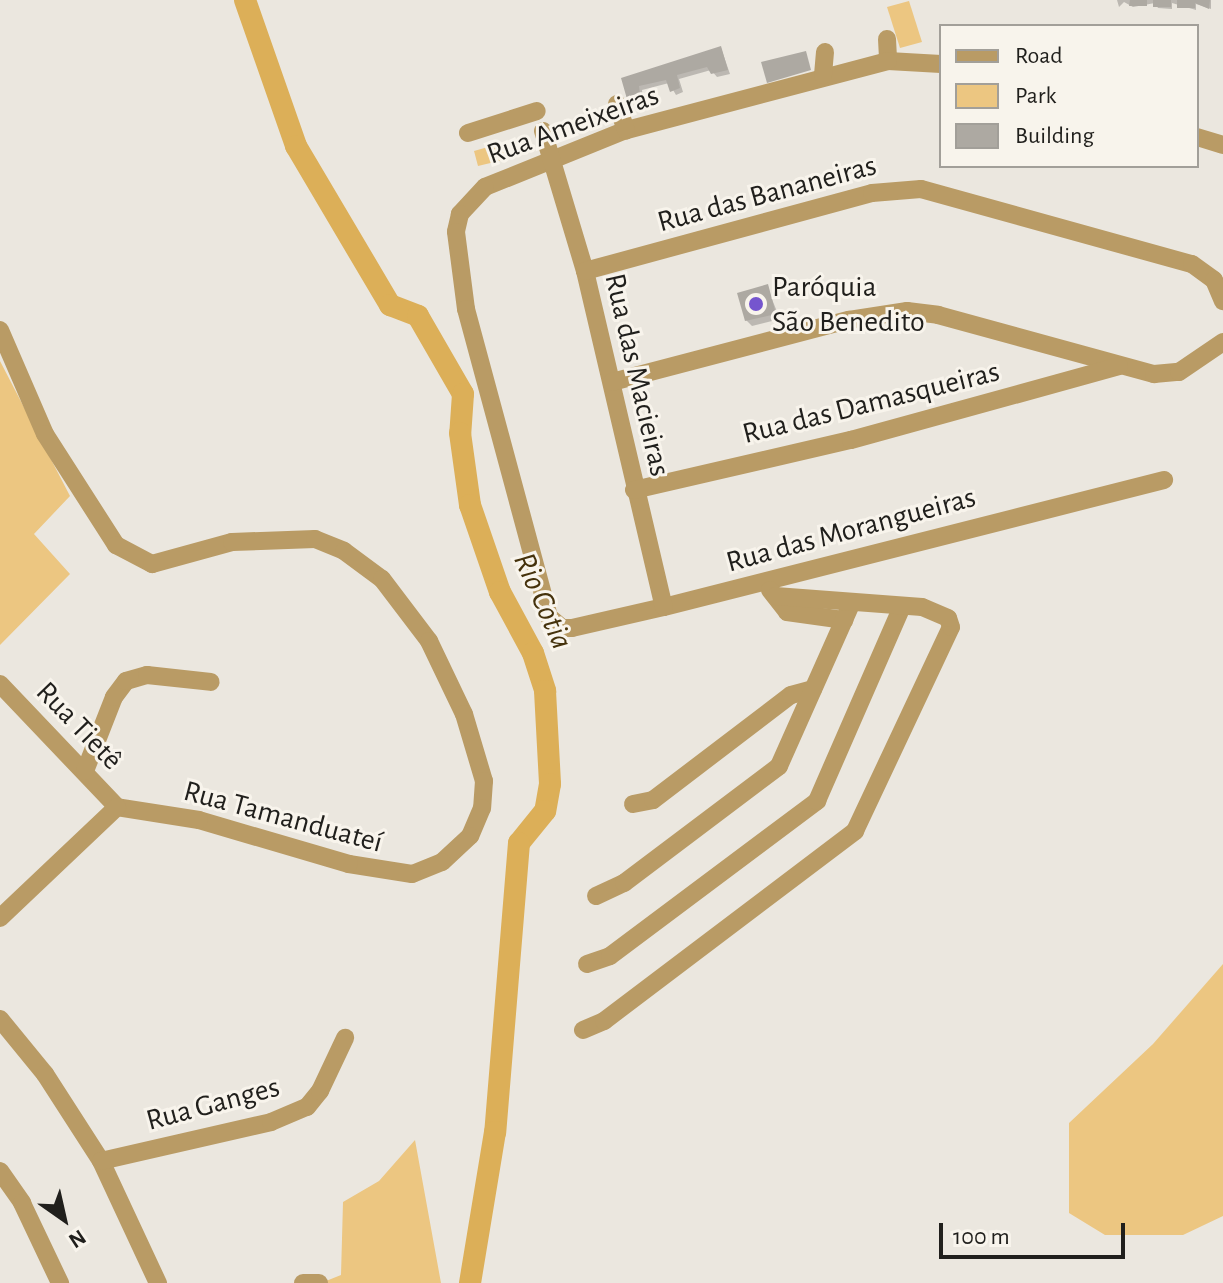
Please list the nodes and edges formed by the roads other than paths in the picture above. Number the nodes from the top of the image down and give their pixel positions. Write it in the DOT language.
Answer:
graph roads {
  1 [pos="887,39"];
  2 [pos="825,52"];
  3 [pos="888,61"];
  4 [pos="939,64"];
  5 [pos="823,75"];
  6 [pos="617,104"];
  7 [pos="537,111"];
  8 [pos="626,130"];
  9 [pos="543,131"];
  10 [pos="468,133"];
  11 [pos="1199,138"];
  12 [pos="1223,145"];
  13 [pos="550,157"];
  14 [pos="585,271"];
  15 [pos="1223,301"];
  16 [pos="0,330"];
  17 [pos="1223,342"];
  18 [pos="1121,365"];
  19 [pos="612,382"];
  20 [pos="1164,480"];
  21 [pos="634,490"];
  22 [pos="763,581"];
  23 [pos="664,607"];
  24 [pos="901,609"];
  25 [pos="848,612"];
  26 [pos="552,623"];
  27 [pos="211,682"];
  28 [pos="0,684"];
  29 [pos="813,689"];
  30 [pos="85,771"];
  31 [pos="633,804"];
  32 [pos="117,807"];
  33 [pos="596,896"];
  34 [pos="0,918"];
  35 [pos="587,964"];
  36 [pos="0,1019"];
  37 [pos="583,1030"];
  38 [pos="345,1038"];
  39 [pos="101,1161"];
  40 [pos="0,1171"];
  41 [pos="60,1283"];
  42 [pos="158,1283"];
  43 [pos="303,1283"];
  44 [pos="319,1283"];
  1 -- 3 [label="street"];
  2 -- 5 [label="street"];
  3 -- 4 [label="street, Rua Ameixeiras"];
  3 -- 5 [label="street, Rua Ameixeiras"];
  5 -- 8 [label="street, Rua Ameixeiras"];
  6 -- 8 [label="street"];
  7 -- 10 [label="street"];
  8 -- 13 [label="street, Rua Ameixeiras"];
  9 -- 13 [label="street, Rua das Macieiras"];
  11 -- 12 [label="street"];
  13 -- 14 [label="street, Rua das Macieiras"];
  13 -- 26 [label="street, Rua Ameixeiras"];
  14 -- 15 [label="street, Rua das Bananeiras"];
  14 -- 19 [label="street, Rua das Macieiras"];
  16 -- 32 [label="street, Rua Tamanduateí"];
  17 -- 18 [label="street"];
  18 -- 19 [label="street"];
  18 -- 21 [label="street, Rua das Damasqueiras"];
  19 -- 21 [label="street, Rua das Macieiras"];
  20 -- 22 [label="street, Rua das Morangueiras"];
  21 -- 23 [label="street, Rua das Macieiras"];
  22 -- 23 [label="street, Rua das Morangueiras"];
  22 -- 25 [label="street"];
  23 -- 26 [label="street, Rua das Morangueiras"];
  24 -- 25 [label="street"];
  24 -- 35 [label="street"];
  24 -- 37 [label="street"];
  25 -- 29 [label="street"];
  27 -- 30 [label="street"];
  28 -- 30 [label="street, Rua Tietê"];
  29 -- 31 [label="street"];
  29 -- 33 [label="street"];
  30 -- 32 [label="street, Rua Tietê"];
  32 -- 34 [label="street"];
  36 -- 39 [label="street"];
  38 -- 39 [label="street, Rua Ganges"];
  39 -- 42 [label="street"];
  40 -- 41 [label="street"];
  43 -- 44 [label="street"];
}
